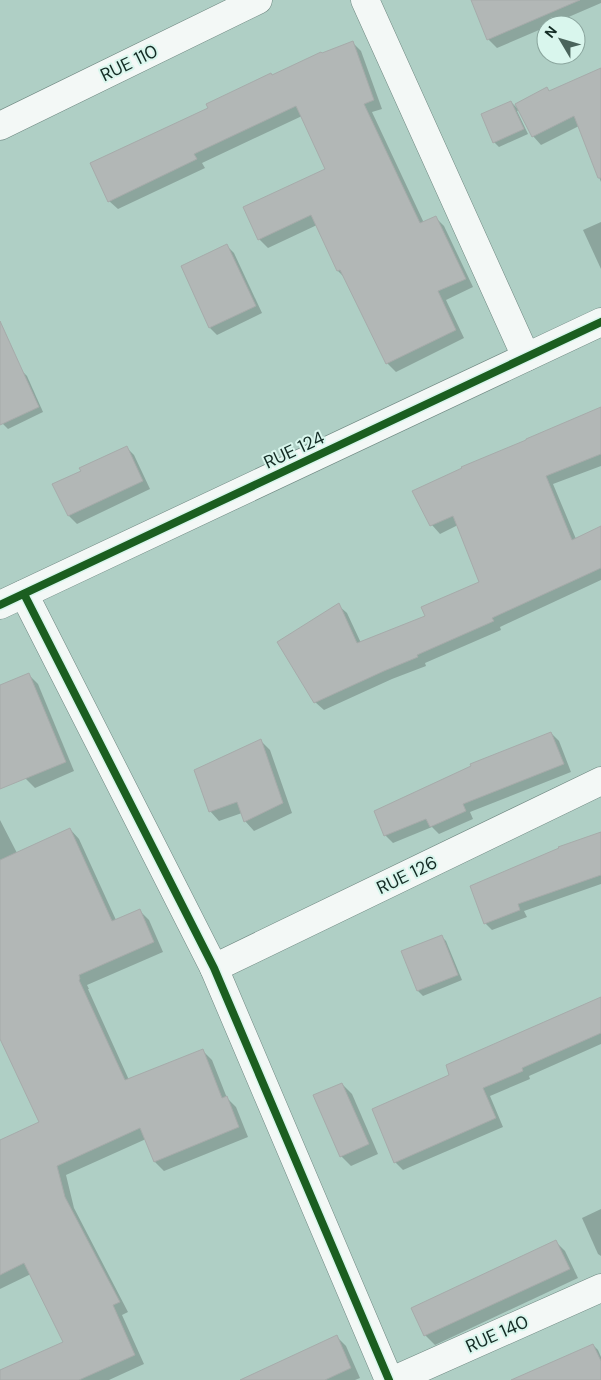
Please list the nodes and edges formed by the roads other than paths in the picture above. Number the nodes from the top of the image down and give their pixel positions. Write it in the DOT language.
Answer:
graph roads {
  1 [pos="258,0"];
  2 [pos="365,0"];
  3 [pos="0,126"];
  4 [pos="601,322"];
  5 [pos="526,357"];
  6 [pos="12,600"];
  7 [pos="601,781"];
  8 [pos="214,968"];
  9 [pos="601,1288"];
  10 [pos="389,1380"];
  11 [pos="394,1380"];
  1 -- 3 [label="street, RUE 110"];
  2 -- 5 [label="street"];
  4 -- 5 [label="street, RUE 124"];
  5 -- 6 [label="street, RUE 124"];
  6 -- 8 [label="street"];
  7 -- 8 [label="street, RUE 126"];
  8 -- 10 [label="street"];
  9 -- 11 [label="street, RUE 140"];
}
